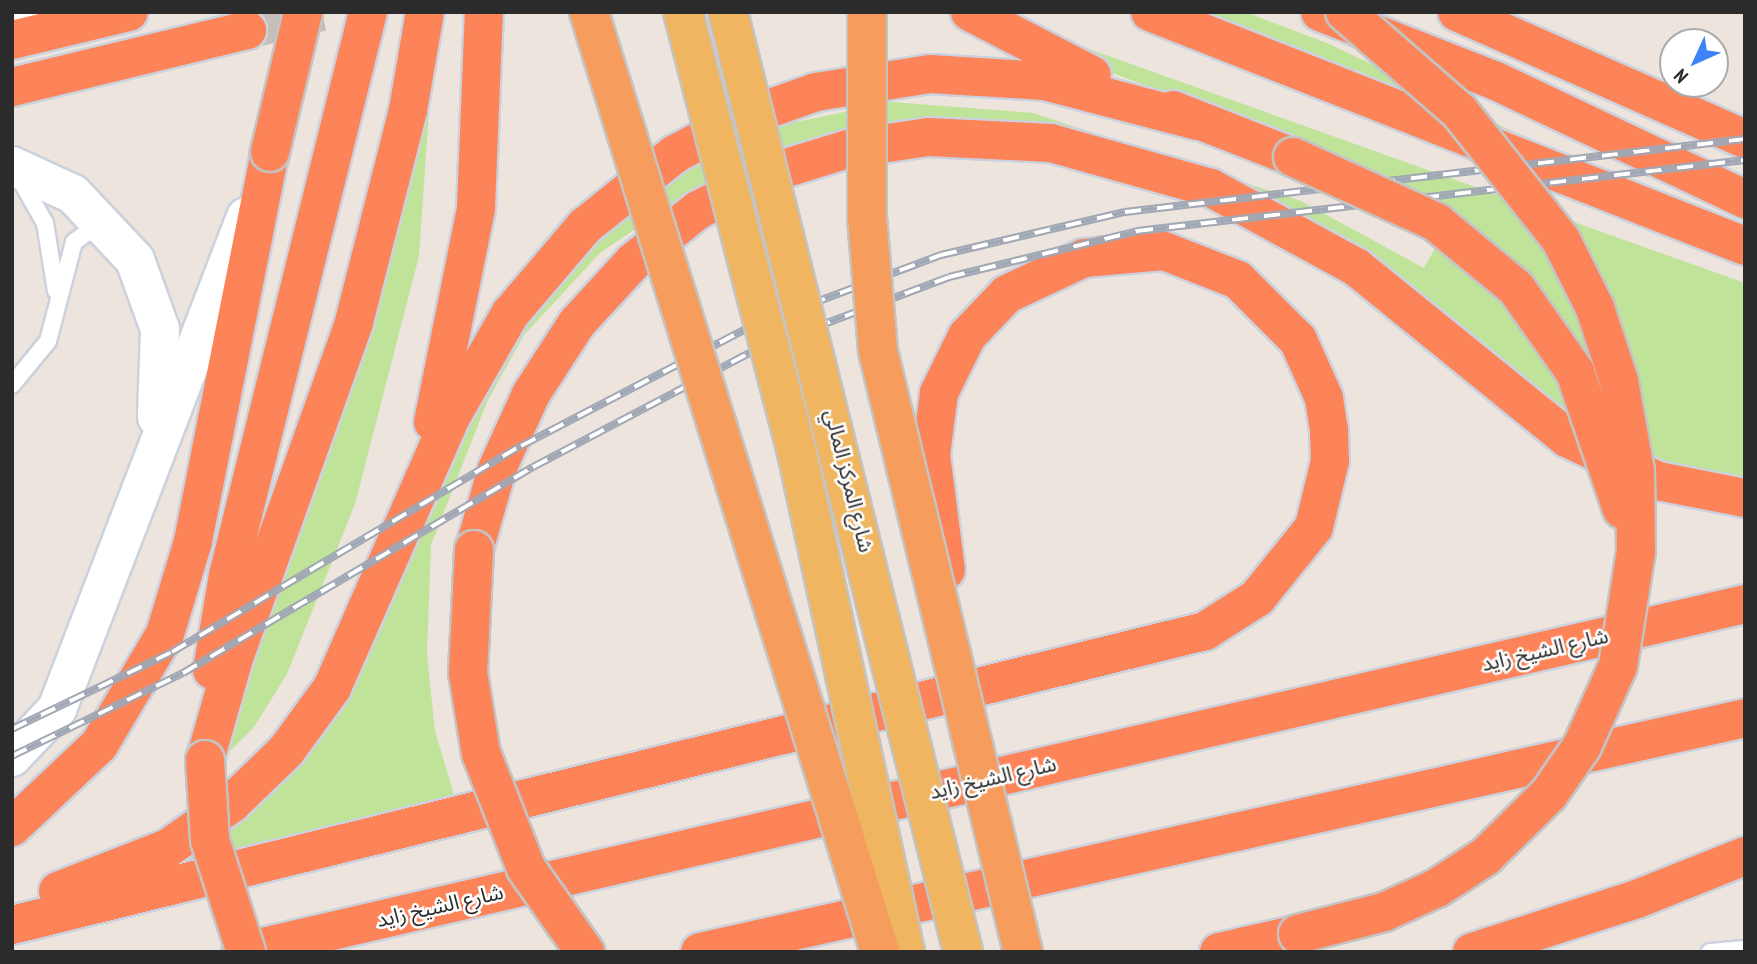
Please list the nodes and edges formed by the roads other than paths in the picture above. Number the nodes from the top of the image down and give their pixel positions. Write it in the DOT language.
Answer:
graph roads {
  1 [pos="303,12"];
  2 [pos="368,12"];
  3 [pos="425,12"];
  4 [pos="484,12"];
  5 [pos="589,12"];
  6 [pos="683,12"];
  7 [pos="728,12"];
  8 [pos="867,12"];
  9 [pos="970,12"];
  10 [pos="1150,12"];
  11 [pos="1320,12"];
  12 [pos="1345,12"];
  13 [pos="1457,12"];
  14 [pos="111,16"];
  15 [pos="12,18"];
  16 [pos="247,30"];
  17 [pos="12,40"];
  18 [pos="12,87"];
  19 [pos="1196,121"];
  20 [pos="1739,136"];
  21 [pos="270,152"];
  22 [pos="12,166"];
  23 [pos="12,172"];
  24 [pos="1745,199"];
  25 [pos="104,222"];
  26 [pos="1745,246"];
  27 [pos="57,299"];
  28 [pos="12,385"];
  29 [pos="152,464"];
  30 [pos="416,496"];
  31 [pos="1745,498"];
  32 [pos="1636,551"];
  33 [pos="1745,604"];
  34 [pos="942,631"];
  35 [pos="1745,718"];
  36 [pos="12,757"];
  37 [pos="205,760"];
  38 [pos="12,827"];
  39 [pos="1745,856"];
  40 [pos="12,907"];
  41 [pos="12,925"];
  42 [pos="1745,949"];
  43 [pos="244,952"];
  44 [pos="586,952"];
  45 [pos="700,952"];
  46 [pos="880,952"];
  47 [pos="905,952"];
  48 [pos="963,952"];
  49 [pos="1023,952"];
  50 [pos="1219,952"];
  51 [pos="1472,952"];
  52 [pos="1710,952"];
  1 -- 21 [label="highway, bridge"];
  2 -- 37 [label="highway"];
  3 -- 37 [label="highway"];
  4 -- 30 [label="highway"];
  5 -- 46 [label="highway, bridge"];
  6 -- 47 [label="main road, شارع المركز المالي, bridge"];
  7 -- 48 [label="main road, شارع المركز المالي, bridge"];
  8 -- 34 [label="highway, bridge"];
  9 -- 19 [label="highway"];
  10 -- 26 [label="highway"];
  11 -- 24 [label="highway"];
  12 -- 32 [label="highway, bridge"];
  13 -- 20 [label="highway"];
  14 -- 15 [label="street"];
  14 -- 17 [label="highway"];
  16 -- 18 [label="highway"];
  19 -- 30 [label="highway"];
  19 -- 32 [label="highway, bridge"];
  21 -- 29 [label="street"];
  21 -- 38 [label="highway"];
  22 -- 25 [label="street"];
  23 -- 27 [label="lane"];
  25 -- 27 [label="lane"];
  25 -- 29 [label="street"];
  27 -- 28 [label="lane"];
  29 -- 36 [label="street"];
  30 -- 40 [label="highway"];
  31 -- 44 [label="highway, bridge"];
  32 -- 50 [label="highway, bridge"];
  33 -- 43 [label="highway, شارع الشيخ زايد"];
  34 -- 41 [label="highway, bridge"];
  34 -- 49 [label="highway, bridge"];
  35 -- 45 [label="highway"];
  37 -- 43 [label="highway, bridge"];
  39 -- 51 [label="highway"];
  42 -- 52 [label="lane"];
}
